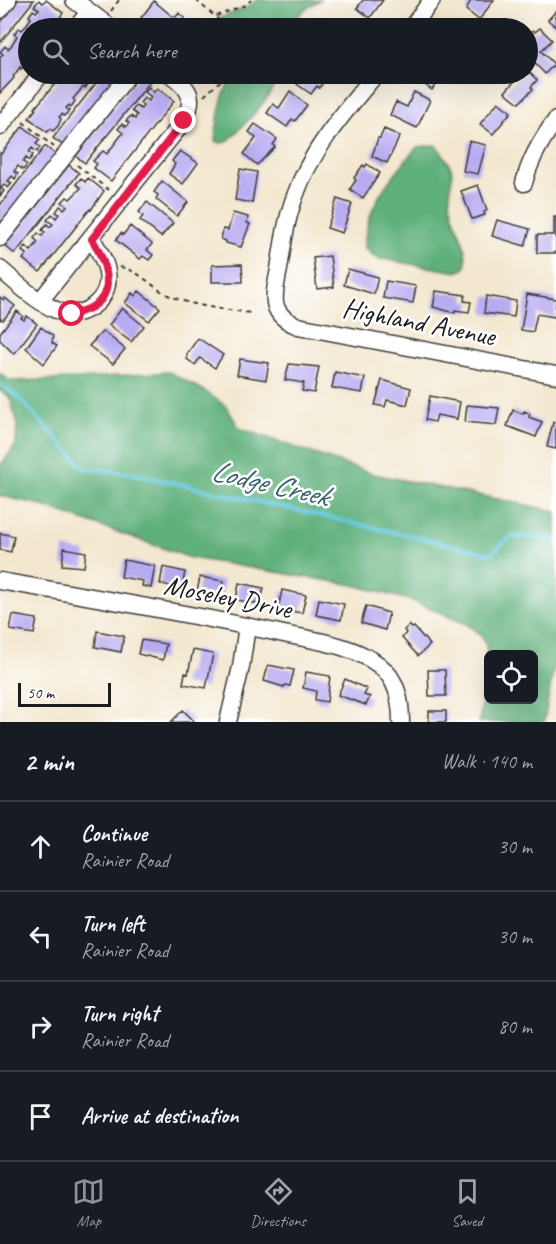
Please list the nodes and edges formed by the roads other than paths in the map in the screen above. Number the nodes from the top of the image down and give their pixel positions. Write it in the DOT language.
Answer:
graph roads {
  1 [pos="8,0"];
  2 [pos="74,0"];
  3 [pos="432,0"];
  4 [pos="0,10"];
  5 [pos="89,12"];
  6 [pos="84,18"];
  7 [pos="103,18"];
  8 [pos="418,18"];
  9 [pos="33,84"];
  10 [pos="121,84"];
  11 [pos="181,84"];
  12 [pos="368,84"];
  13 [pos="556,120"];
  14 [pos="0,127"];
  15 [pos="524,183"];
  16 [pos="0,238"];
  17 [pos="92,239"];
  18 [pos="0,269"];
  19 [pos="40,302"];
  20 [pos="556,375"];
  21 [pos="0,581"];
  22 [pos="247,626"];
  23 [pos="228,722"];
  24 [pos="401,722"];
  1 -- 4 [label="street"];
  2 -- 5 [label="street"];
  3 -- 8 [label="street"];
  5 -- 6 [label="street"];
  5 -- 7 [label="street"];
  9 -- 14 [label="street"];
  10 -- 16 [label="street"];
  11 -- 17 [label="street"];
  12 -- 20 [label="street, Highland Avenue"];
  13 -- 15 [label="street"];
  17 -- 19 [label="street"];
  17 -- 19 [label="street"];
  18 -- 19 [label="street"];
  21 -- 22 [label="street, Moseley Drive"];
  22 -- 23 [label="street"];
  22 -- 24 [label="street, Moseley Drive"];
}
